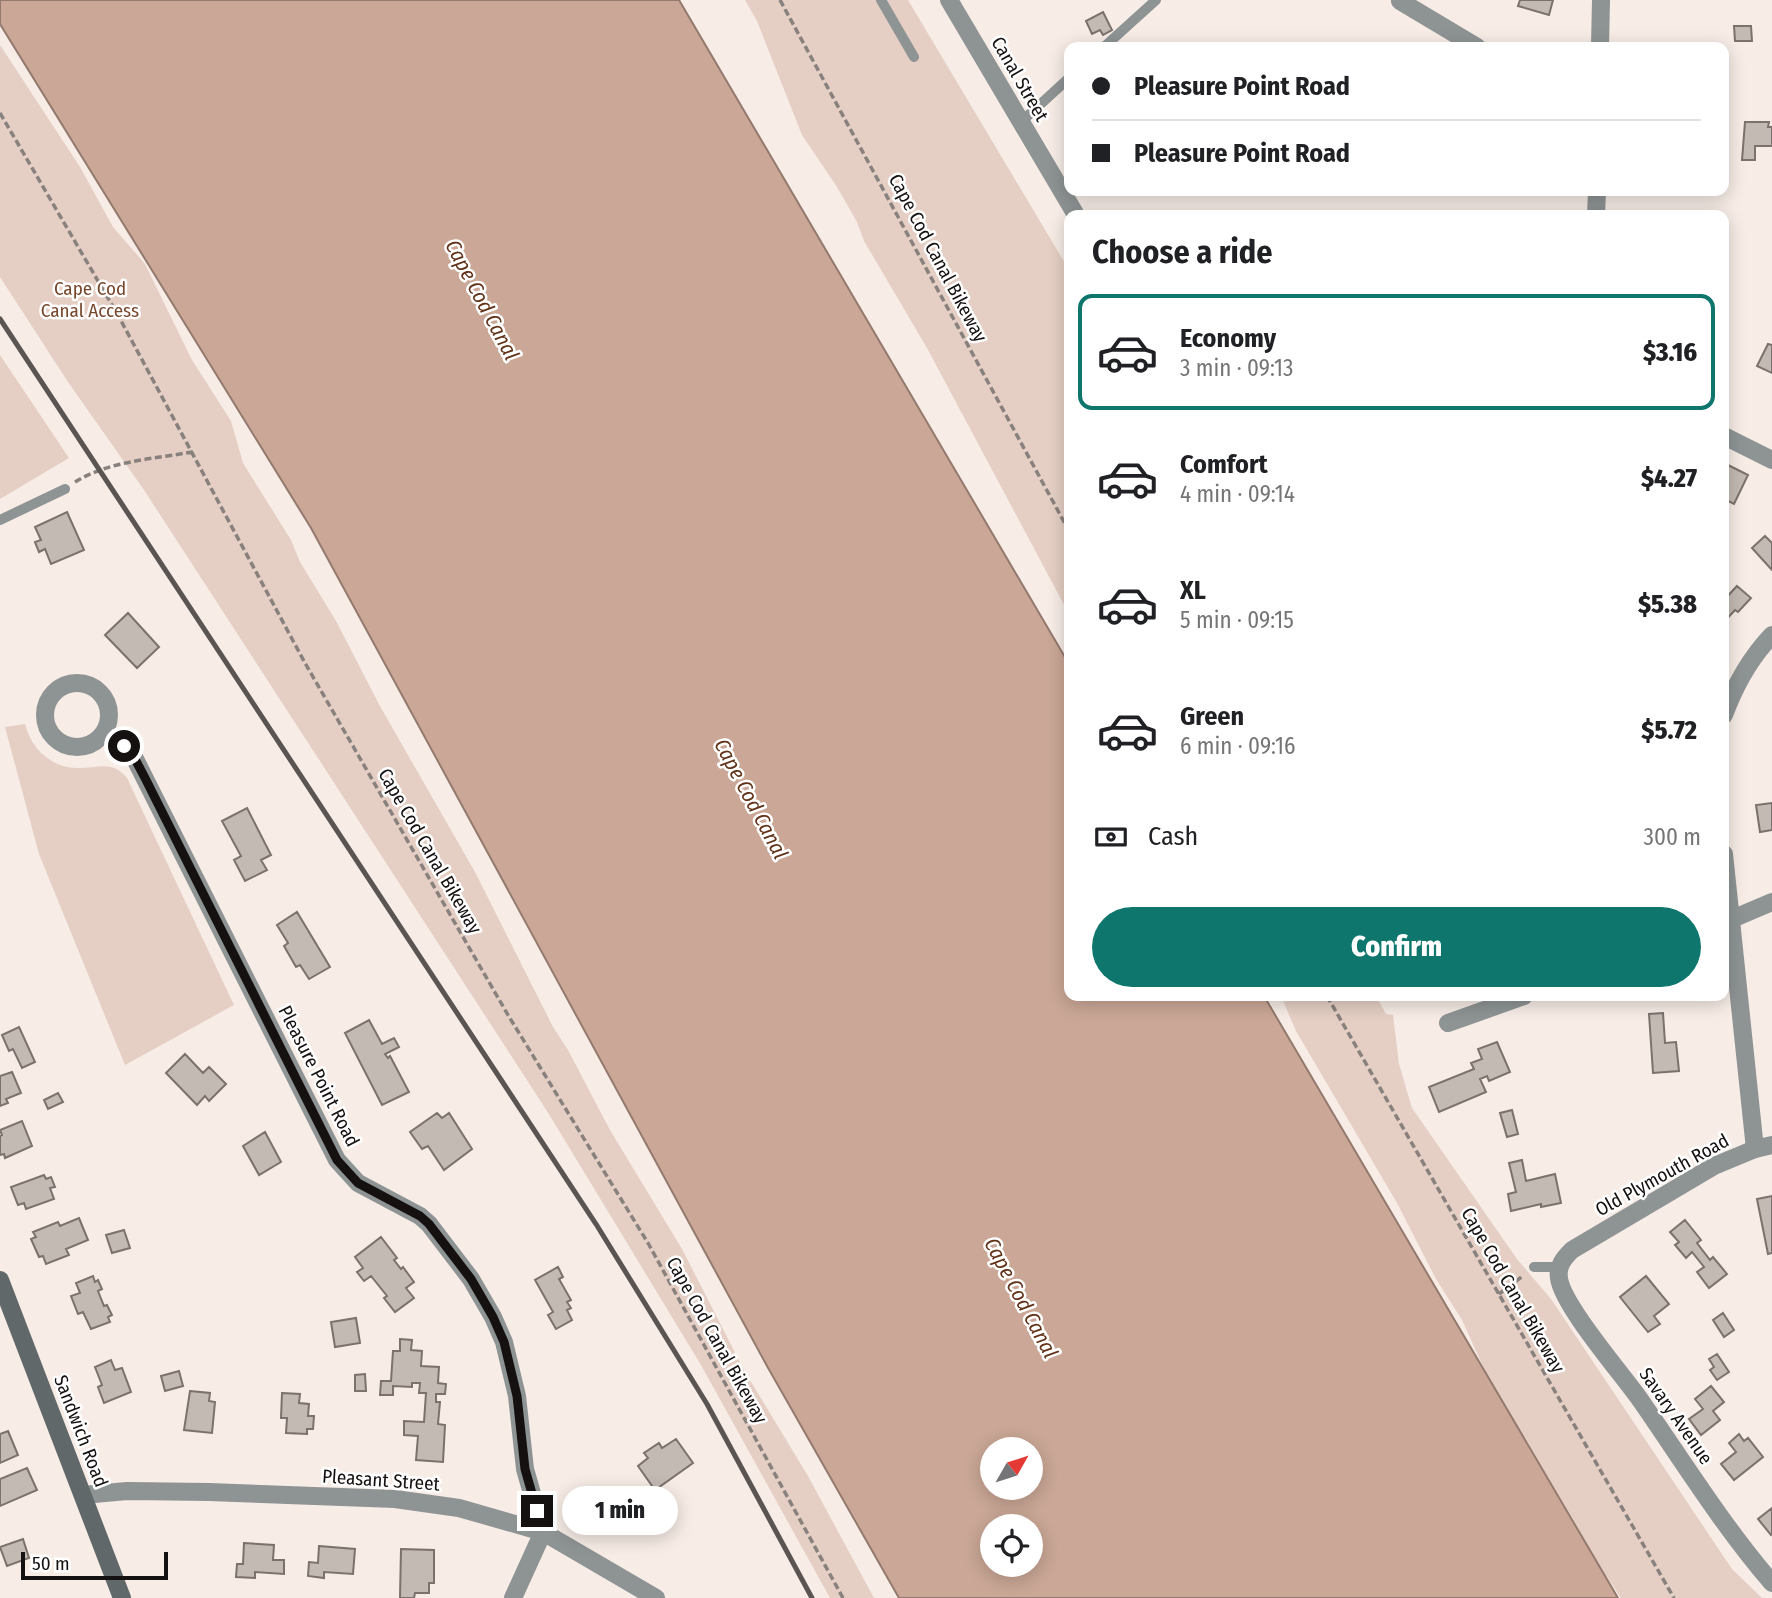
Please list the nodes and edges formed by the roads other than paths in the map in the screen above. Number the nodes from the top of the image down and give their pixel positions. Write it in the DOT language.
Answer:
graph roads {
  1 [pos="881,0"];
  2 [pos="949,0"];
  3 [pos="1156,0"];
  4 [pos="1601,0"];
  5 [pos="1399,1"];
  6 [pos="1110,42"];
  7 [pos="1469,42"];
  8 [pos="1601,42"];
  9 [pos="914,57"];
  10 [pos="1064,83"];
  11 [pos="1021,122"];
  12 [pos="1064,195"];
  13 [pos="1729,438"];
  14 [pos="1772,460"];
  15 [pos="65,489"];
  16 [pos="0,520"];
  17 [pos="1772,635"];
  18 [pos="1729,701"];
  19 [pos="105,733"];
  20 [pos="1772,902"];
  21 [pos="1729,920"];
  22 [pos="1729,926"];
  23 [pos="1510,1001"];
  24 [pos="1448,1023"];
  25 [pos="1763,1147"];
  26 [pos="1534,1267"];
  27 [pos="1559,1267"];
  28 [pos="0,1280"];
  29 [pos="83,1495"];
  30 [pos="544,1532"];
  31 [pos="1772,1583"];
  32 [pos="122,1598"];
  33 [pos="513,1598"];
  34 [pos="656,1598"];
  1 -- 9 [label="lane"];
  2 -- 11 [label="street, Canal Street"];
  3 -- 6 [label="lane"];
  4 -- 8 [label="street"];
  5 -- 7 [label="street"];
  10 -- 11 [label="lane"];
  11 -- 12 [label="street, Canal Street"];
  13 -- 14 [label="street"];
  15 -- 16 [label="lane"];
  17 -- 18 [label="street"];
  19 -- 30 [label="street, Pleasure Point Road"];
  20 -- 21 [label="street"];
  22 -- 25 [label="street, Old Plymouth Road"];
  23 -- 24 [label="street"];
  25 -- 27 [label="street, Old Plymouth Road"];
  26 -- 27 [label="lane"];
  27 -- 31 [label="street, Savary Avenue"];
  28 -- 29 [label="main road, Sandwich Road"];
  29 -- 30 [label="street, Pleasant Street"];
  29 -- 32 [label="main road, Sandwich Road"];
  30 -- 33 [label="street"];
  30 -- 34 [label="street, Pleasant Street"];
}
